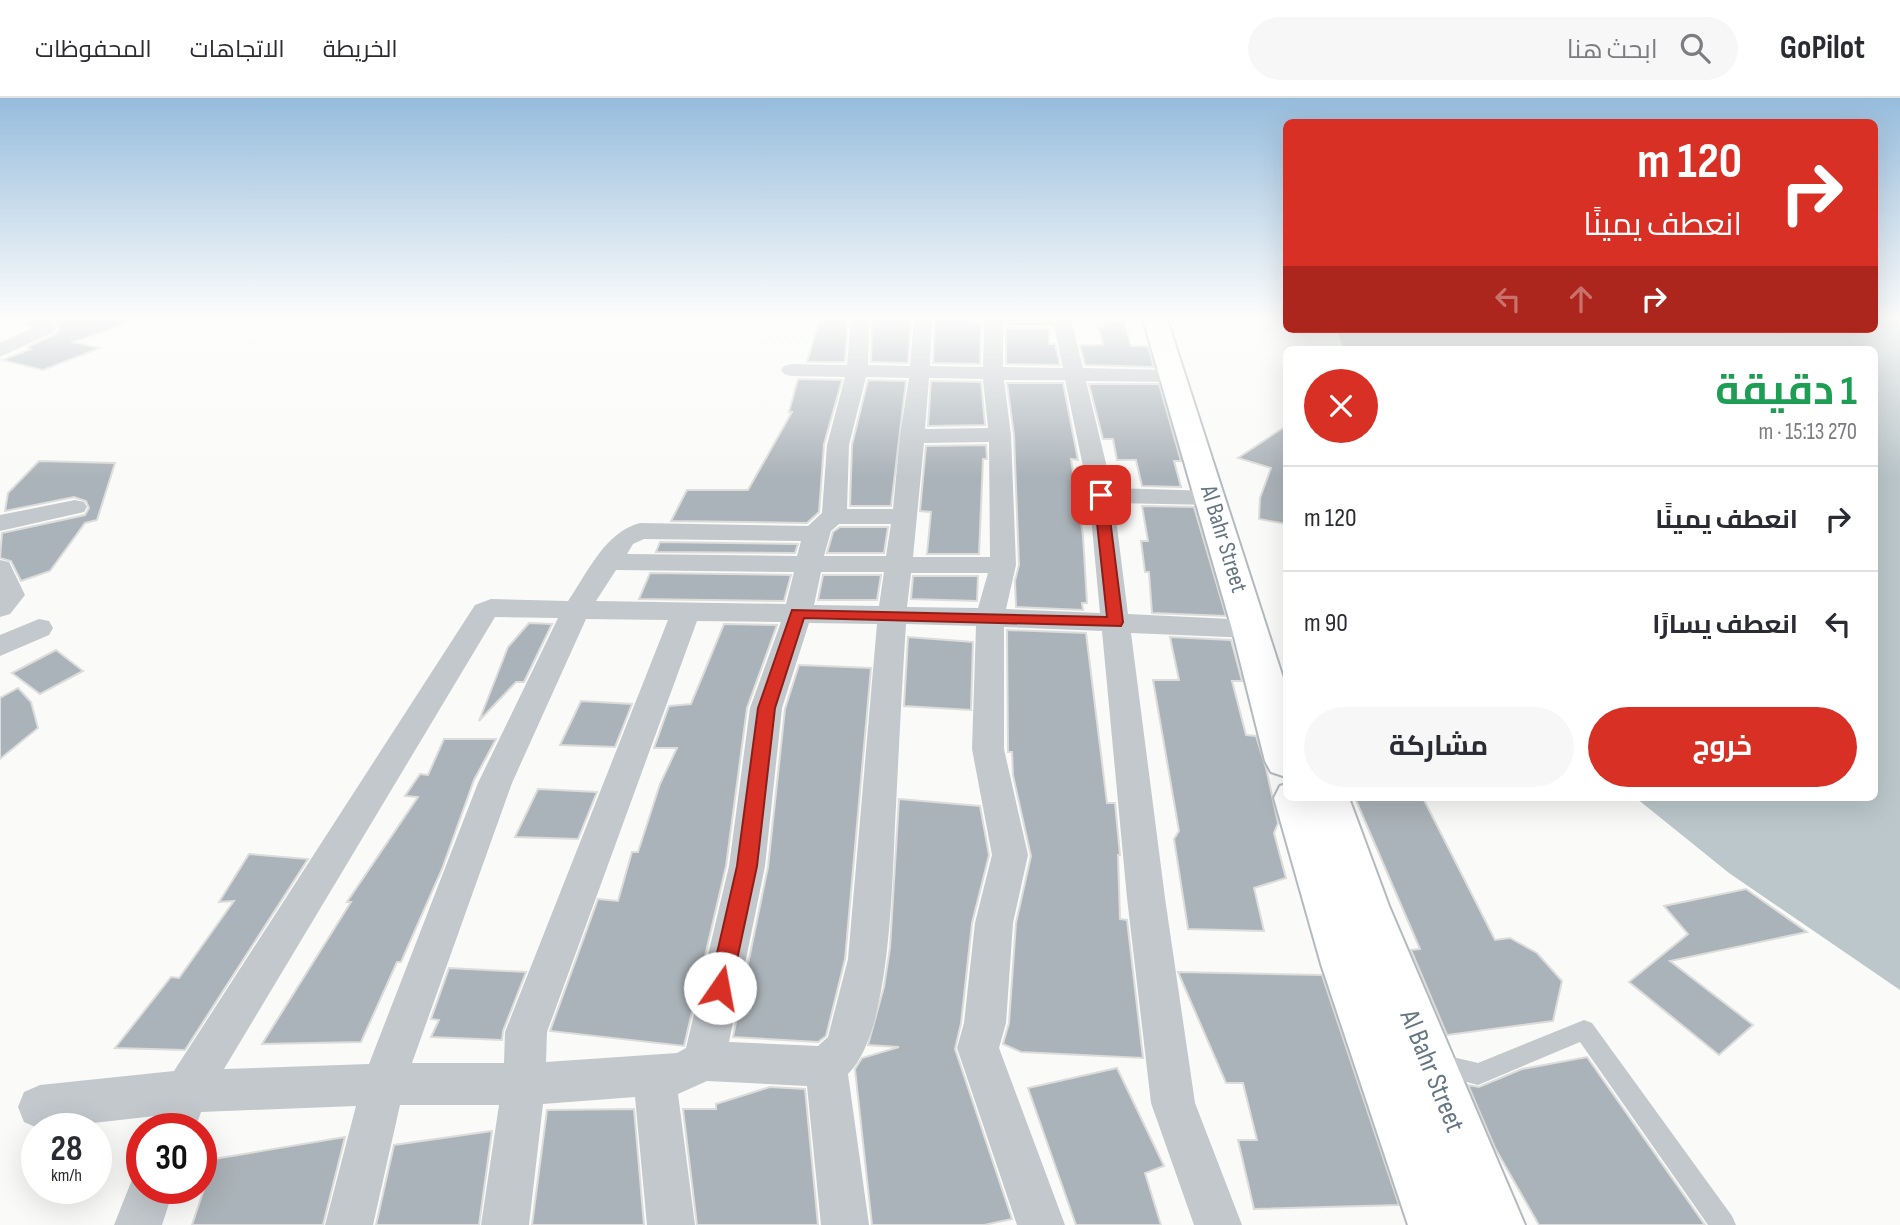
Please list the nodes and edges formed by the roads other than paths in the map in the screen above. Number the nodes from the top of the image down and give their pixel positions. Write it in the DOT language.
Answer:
graph roads {
  1 [pos="857,371"];
  2 [pos="894,372"];
  3 [pos="920,372"];
  4 [pos="1172,372"];
  5 [pos="1184,372"];
  6 [pos="993,373"];
  7 [pos="1075,373"];
  8 [pos="1173,376"];
  9 [pos="1000,435"];
  10 [pos="911,436"];
  11 [pos="1101,495"];
  12 [pos="1212,498"];
  13 [pos="75,507"];
  14 [pos="905,516"];
  15 [pos="0,523"];
  16 [pos="820,538"];
  17 [pos="900,563"];
  18 [pos="1003,565"];
  19 [pos="0,568"];
  20 [pos="0,608"];
  21 [pos="578,608"];
  22 [pos="686,611"];
  23 [pos="798,613"];
  24 [pos="892,615"];
  25 [pos="990,617"];
  26 [pos="1115,622"];
  27 [pos="38,628"];
  28 [pos="1251,629"];
  29 [pos="0,646"];
  30 [pos="1283,673"];
  31 [pos="1283,750"];
  32 [pos="1297,801"];
  33 [pos="1328,801"];
  34 [pos="704,1061"];
  35 [pos="1430,1063"];
  36 [pos="826,1067"];
  37 [pos="654,1075"];
  38 [pos="383,1084"];
  39 [pos="524,1084"];
  40 [pos="40,1107"];
  41 [pos="179,1110"];
  42 [pos="145,1204"];
  43 [pos="138,1225"];
  44 [pos="349,1225"];
  45 [pos="505,1225"];
  46 [pos="671,1225"];
  47 [pos="845,1225"];
  48 [pos="1041,1225"];
  49 [pos="1218,1225"];
  50 [pos="1439,1225"];
  51 [pos="1494,1225"];
  52 [pos="1723,1225"];
  1 -- 16 [label="street"];
  2 -- 3 [label="street"];
  3 -- 6 [label="street"];
  3 -- 10 [label="street"];
  4 -- 8 [label="main road, Al Bahr Street"];
  5 -- 30 [label="main road, Al Bahr Street"];
  6 -- 7 [label="street"];
  6 -- 9 [label="street"];
  7 -- 8 [label="street"];
  7 -- 11 [label="street"];
  8 -- 12 [label="main road, Al Bahr Street"];
  9 -- 10 [label="street"];
  9 -- 18 [label="street"];
  10 -- 14 [label="street"];
  11 -- 12 [label="street"];
  11 -- 26 [label="street"];
  12 -- 28 [label="main road, Al Bahr Street"];
  13 -- 15 [label="street"];
  14 -- 16 [label="street"];
  14 -- 17 [label="street"];
  16 -- 17 [label="street"];
  16 -- 21 [label="street"];
  16 -- 23 [label="street"];
  17 -- 18 [label="street"];
  17 -- 24 [label="street"];
  18 -- 25 [label="street"];
  19 -- 20 [label="street"];
  21 -- 22 [label="street"];
  21 -- 38 [label="street"];
  21 -- 41 [label="street"];
  22 -- 23 [label="street"];
  22 -- 39 [label="street"];
  23 -- 24 [label="street"];
  23 -- 34 [label="street"];
  24 -- 25 [label="street"];
  24 -- 36 [label="street"];
  25 -- 26 [label="street"];
  25 -- 48 [label="street"];
  26 -- 28 [label="street"];
  26 -- 49 [label="street"];
  27 -- 29 [label="street"];
  28 -- 31 [label="main road, Al Bahr Street"];
  32 -- 50 [label="main road, Al Bahr Street"];
  33 -- 35 [label="main road, Al Bahr Street"];
  34 -- 36 [label="street"];
  34 -- 37 [label="street"];
  35 -- 51 [label="main road, Al Bahr Street"];
  35 -- 52 [label="lane"];
  36 -- 47 [label="street"];
  37 -- 39 [label="street"];
  37 -- 46 [label="street"];
  38 -- 39 [label="street"];
  38 -- 41 [label="street"];
  38 -- 44 [label="street"];
  39 -- 45 [label="street"];
  40 -- 41 [label="street"];
  42 -- 43 [label="street"];
}
